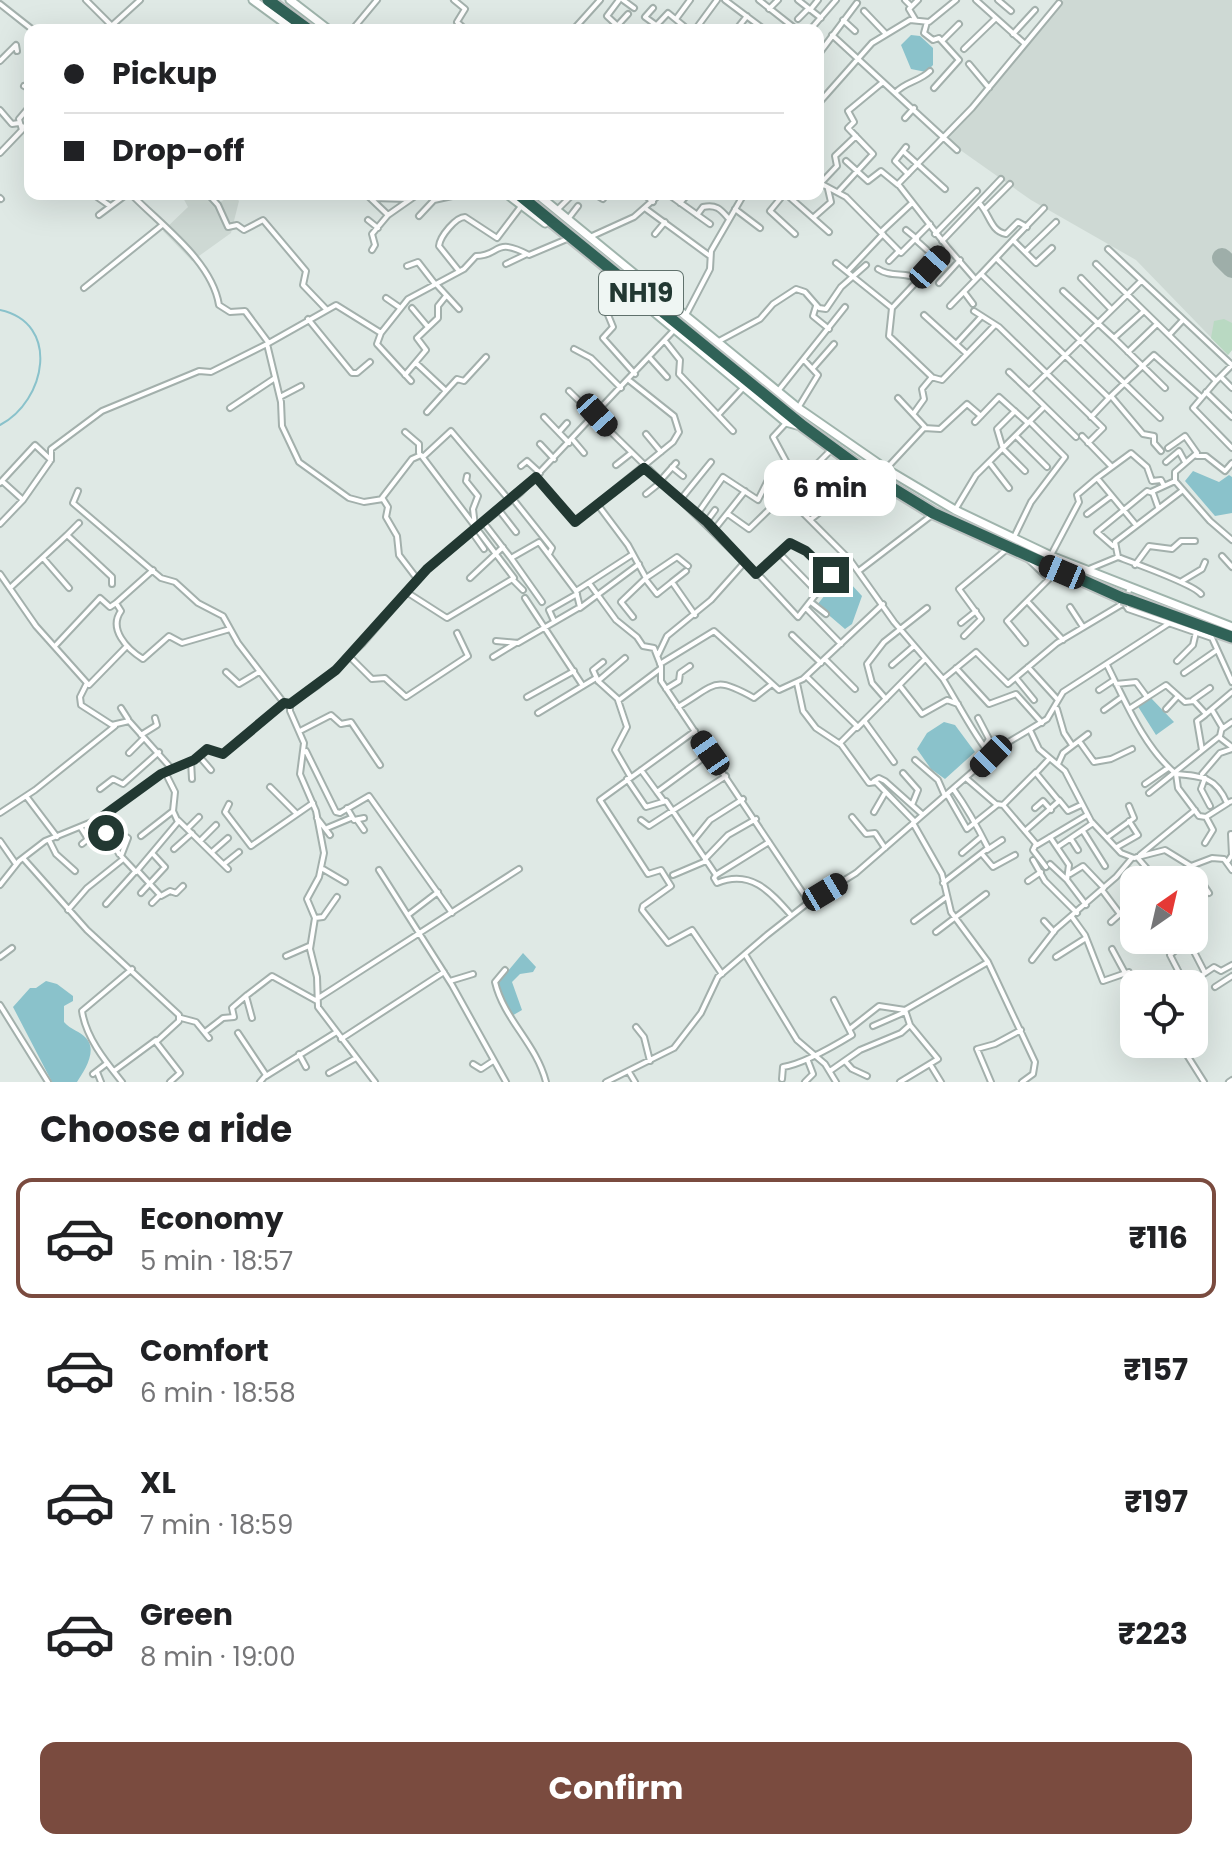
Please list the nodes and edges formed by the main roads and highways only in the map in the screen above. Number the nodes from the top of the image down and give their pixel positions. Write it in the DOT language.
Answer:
graph roads {
  1 [pos="268,0"];
  2 [pos="278,0"];
  3 [pos="301,24"];
  4 [pos="310,24"];
  5 [pos="520,200"];
  6 [pos="536,200"];
  7 [pos="1127,596"];
  8 [pos="1232,629"];
  9 [pos="1232,637"];
  1 -- 3 [label="highway"];
  2 -- 4 [label="highway"];
  5 -- 7 [label="highway, NH19"];
  6 -- 7 [label="highway, NH19"];
  7 -- 8 [label="highway, NH19"];
  7 -- 9 [label="highway, NH19"];
}
